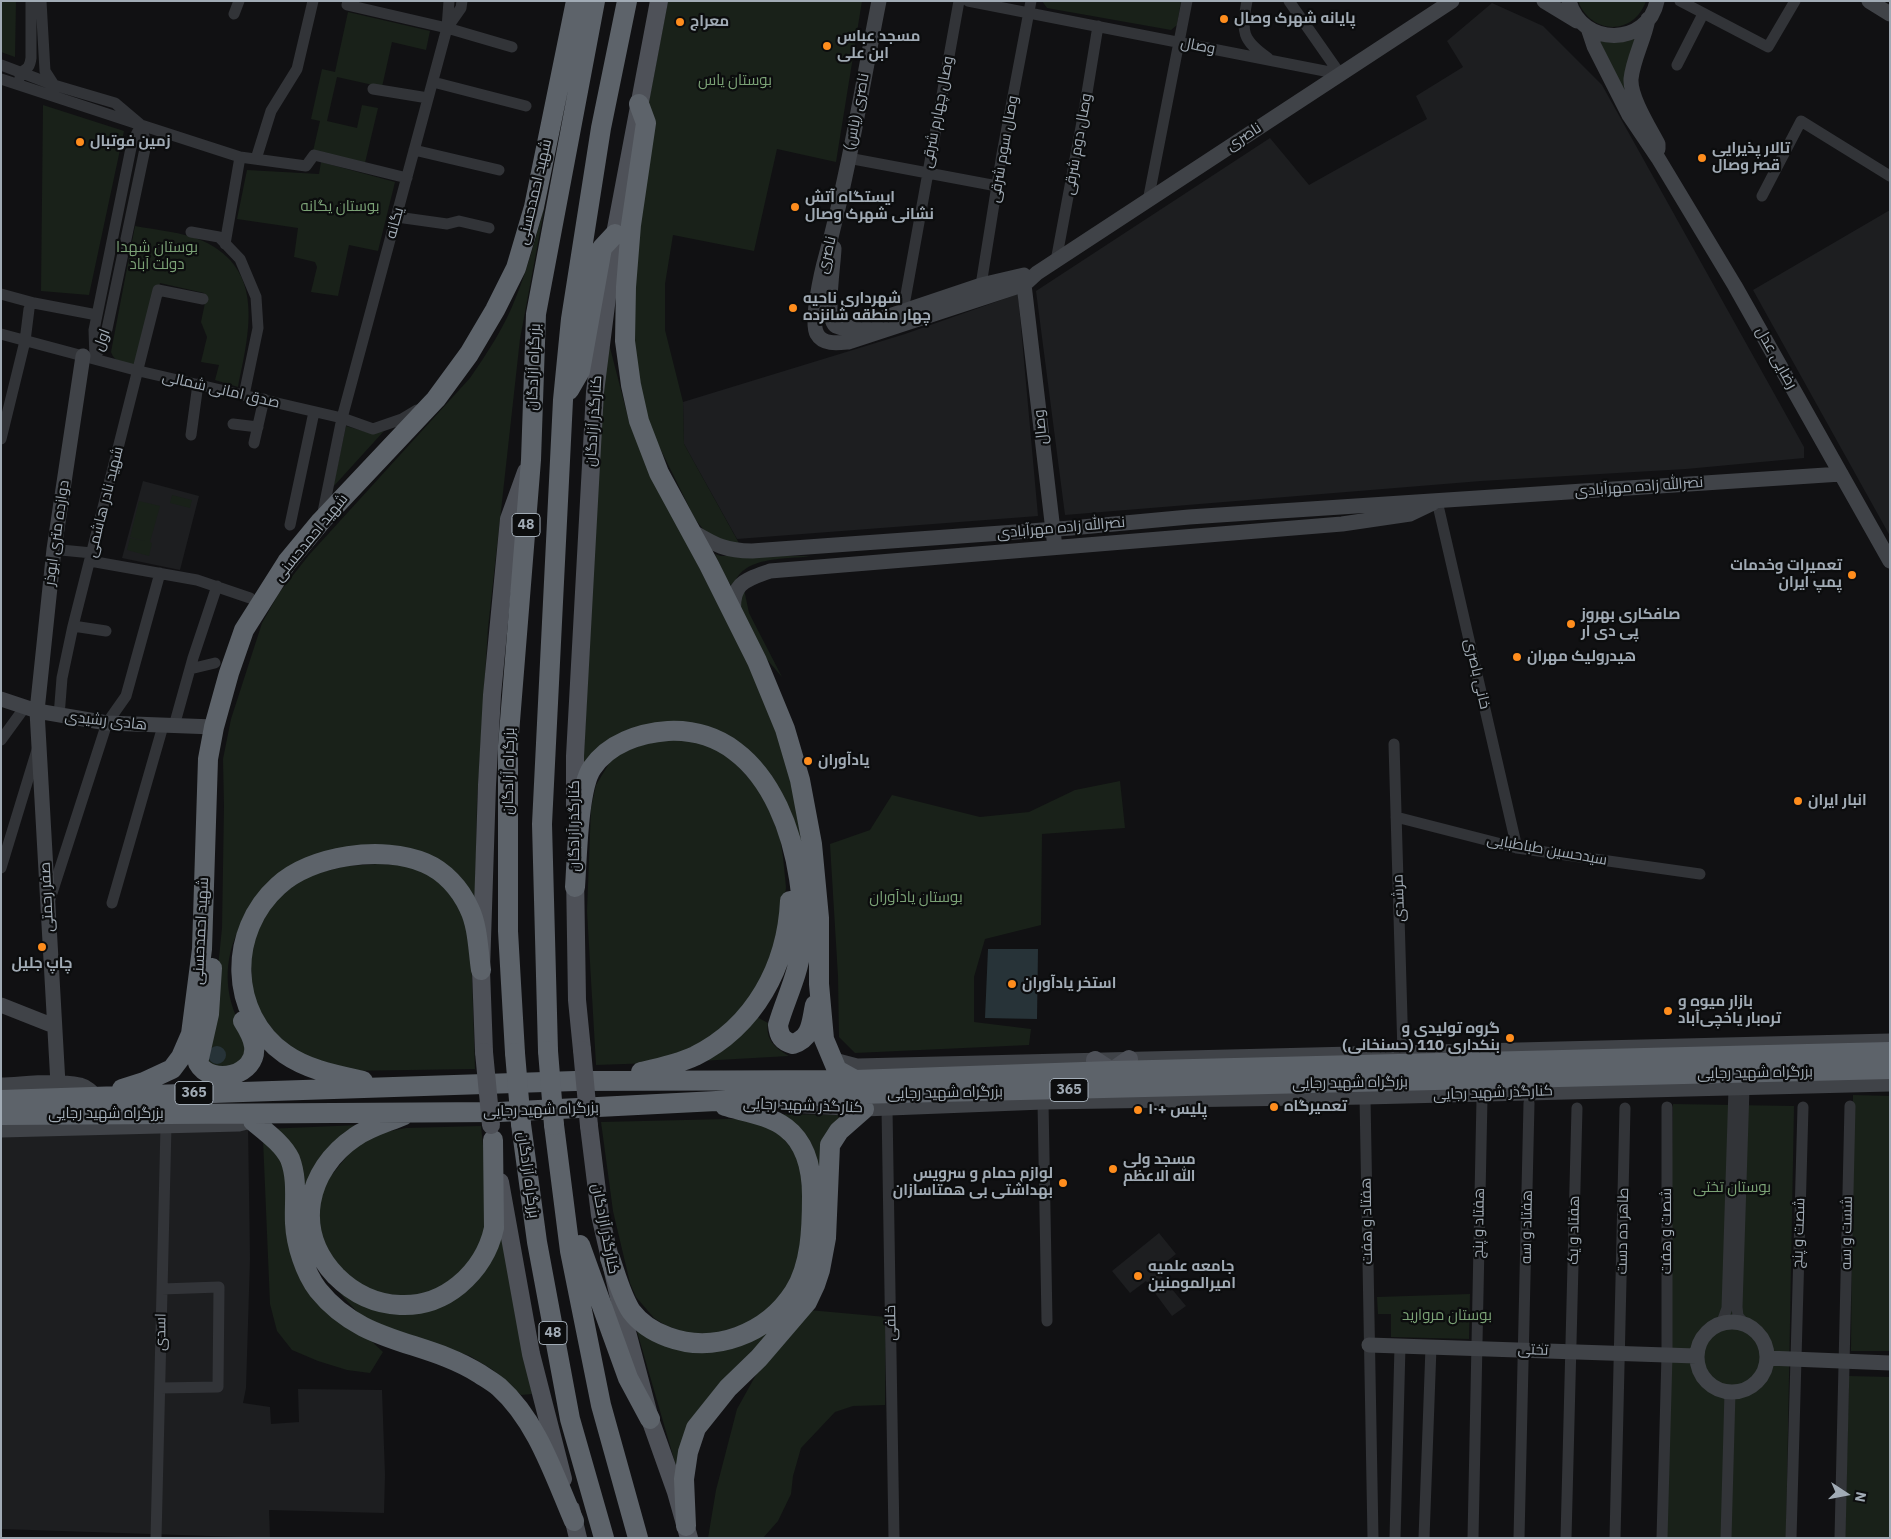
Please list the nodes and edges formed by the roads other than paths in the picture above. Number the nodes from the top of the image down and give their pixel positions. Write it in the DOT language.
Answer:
graph roads {
  1 [pos="31,1"];
  2 [pos="41,1"];
  3 [pos="238,1"];
  4 [pos="313,1"];
  5 [pos="348,1"];
  6 [pos="449,1"];
  7 [pos="462,1"];
  8 [pos="576,1"];
  9 [pos="595,1"];
  10 [pos="627,1"];
  11 [pos="658,1"];
  12 [pos="879,1"];
  13 [pos="959,1"];
  14 [pos="968,1"];
  15 [pos="1031,1"];
  16 [pos="1187,1"];
  17 [pos="1247,1"];
  18 [pos="1289,1"];
  19 [pos="1438,1"];
  20 [pos="1452,1"];
  21 [pos="1530,1"];
  22 [pos="1544,1"];
  23 [pos="1680,1"];
  24 [pos="1795,1"];
  25 [pos="1869,1"];
  26 [pos="1657,3"];
  27 [pos="1564,6"];
  28 [pos="1029,13"];
  29 [pos="234,14"];
  30 [pos="1704,14"];
  31 [pos="1890,14"];
  32 [pos="1648,19"];
  33 [pos="1584,25"];
  34 [pos="1098,26"];
  35 [pos="1413,27"];
  36 [pos="447,28"];
  37 [pos="1179,42"];
  38 [pos="512,47"];
  39 [pos="1271,60"];
  40 [pos="1,65"];
  41 [pos="1677,65"];
  42 [pos="20,72"];
  43 [pos="1340,74"];
  44 [pos="1,79"];
  45 [pos="433,82"];
  46 [pos="19,85"];
  47 [pos="54,85"];
  48 [pos="373,89"];
  49 [pos="428,98"];
  50 [pos="639,104"];
  51 [pos="526,106"];
  52 [pos="141,125"];
  53 [pos="414,150"];
  54 [pos="240,157"];
  55 [pos="848,158"];
  56 [pos="1658,158"];
  57 [pos="256,159"];
  58 [pos="499,170"];
  59 [pos="926,173"];
  60 [pos="1890,176"];
  61 [pos="407,178"];
  62 [pos="997,186"];
  63 [pos="1762,196"];
  64 [pos="1148,201"];
  65 [pos="397,217"];
  66 [pos="835,224"];
  67 [pos="489,228"];
  68 [pos="191,232"];
  69 [pos="616,234"];
  70 [pos="225,244"];
  71 [pos="1056,261"];
  72 [pos="1028,277"];
  73 [pos="981,285"];
  74 [pos="1,294"];
  75 [pos="203,299"];
  76 [pos="29,309"];
  77 [pos="902,311"];
  78 [pos="97,315"];
  79 [pos="1,334"];
  80 [pos="25,340"];
  81 [pos="89,357"];
  82 [pos="139,370"];
  83 [pos="198,384"];
  84 [pos="244,395"];
  85 [pos="436,399"];
  86 [pos="264,400"];
  87 [pos="563,400"];
  88 [pos="314,412"];
  89 [pos="342,418"];
  90 [pos="233,424"];
  91 [pos="258,427"];
  92 [pos="191,435"];
  93 [pos="1,439"];
  94 [pos="254,443"];
  95 [pos="531,460"];
  96 [pos="1841,474"];
  97 [pos="1437,501"];
  98 [pos="321,521"];
  99 [pos="290,525"];
  100 [pos="1052,529"];
  101 [pos="690,530"];
  102 [pos="1055,549"];
  103 [pos="61,550"];
  104 [pos="91,557"];
  105 [pos="1890,561"];
  106 [pos="160,573"];
  107 [pos="217,586"];
  108 [pos="250,598"];
  109 [pos="734,617"];
  110 [pos="73,626"];
  111 [pos="106,631"];
  112 [pos="215,663"];
  113 [pos="190,669"];
  114 [pos="1,699"];
  115 [pos="31,709"];
  116 [pos="59,716"];
  117 [pos="107,723"];
  118 [pos="168,726"];
  119 [pos="214,727"];
  120 [pos="1,740"];
  121 [pos="1394,744"];
  122 [pos="39,746"];
  123 [pos="1396,817"];
  124 [pos="785,826"];
  125 [pos="1517,848"];
  126 [pos="1,868"];
  127 [pos="1700,874"];
  128 [pos="575,887"];
  129 [pos="112,902"];
  130 [pos="48,906"];
  131 [pos="203,919"];
  132 [pos="249,926"];
  133 [pos="482,970"];
  134 [pos="819,984"];
  135 [pos="1,1005"];
  136 [pos="54,1026"];
  137 [pos="1890,1041"];
  138 [pos="1890,1052"];
  139 [pos="1403,1053"];
  140 [pos="829,1054"];
  141 [pos="1129,1059"];
  142 [pos="1095,1060"];
  143 [pos="1890,1069"];
  144 [pos="1112,1071"];
  145 [pos="609,1080"];
  146 [pos="855,1080"];
  147 [pos="58,1084"];
  148 [pos="1890,1084"];
  149 [pos="1,1085"];
  150 [pos="386,1088"];
  151 [pos="1739,1090"];
  152 [pos="96,1096"];
  153 [pos="1043,1096"];
  154 [pos="1365,1097"];
  155 [pos="1482,1098"];
  156 [pos="1,1100"];
  157 [pos="706,1101"];
  158 [pos="1529,1103"];
  159 [pos="1850,1106"];
  160 [pos="1803,1107"];
  161 [pos="888,1108"];
  162 [pos="1577,1108"];
  163 [pos="1625,1108"];
  164 [pos="1667,1108"];
  165 [pos="864,1109"];
  166 [pos="413,1111"];
  167 [pos="1,1115"];
  168 [pos="261,1117"];
  169 [pos="166,1126"];
  170 [pos="1,1130"];
  171 [pos="492,1132"];
  172 [pos="563,1198"];
  173 [pos="610,1258"];
  174 [pos="1734,1265"];
  175 [pos="162,1289"];
  176 [pos="1047,1321"];
  177 [pos="1722,1322"];
  178 [pos="1744,1323"];
  179 [pos="1369,1344"];
  180 [pos="1400,1346"];
  181 [pos="1431,1347"];
  182 [pos="1477,1348"];
  183 [pos="1524,1350"];
  184 [pos="1572,1352"];
  185 [pos="1620,1353"];
  186 [pos="1667,1355"];
  187 [pos="1696,1356"];
  188 [pos="1767,1358"];
  189 [pos="1796,1359"];
  190 [pos="1844,1361"];
  191 [pos="1890,1363"];
  192 [pos="160,1388"];
  193 [pos="1730,1392"];
  194 [pos="650,1419"];
  195 [pos="576,1529"];
  196 [pos="687,1532"];
  197 [pos="156,1538"];
  198 [pos="604,1538"];
  199 [pos="638,1538"];
  200 [pos="894,1538"];
  201 [pos="1373,1538"];
  202 [pos="1395,1538"];
  203 [pos="1424,1538"];
  204 [pos="1473,1538"];
  205 [pos="1519,1538"];
  206 [pos="1566,1538"];
  207 [pos="1615,1538"];
  208 [pos="1662,1538"];
  209 [pos="1726,1538"];
  210 [pos="1791,1538"];
  211 [pos="1840,1538"];
  1 -- 42 [label="street"];
  2 -- 47 [label="street"];
  3 -- 29 [label="street"];
  4 -- 57 [label="street"];
  5 -- 36 [label="street"];
  6 -- 36 [label="street, یگانه"];
  7 -- 36 [label="street, یگانه"];
  8 -- 85 [label="highway, شهید احمدحسنی"];
  9 -- 95 [label="highway, بزرگراه آزادگان / 48"];
  10 -- 87 [label="highway, بزرگراه آزادگان / 48"];
  11 -- 50 [label="main road, کنارگذر آزادگان"];
  12 -- 55 [label="street, ناصری (یاس)"];
  13 -- 59 [label="street, وصال چهارم شرقی"];
  14 -- 28 [label="street, وصال"];
  15 -- 28 [label="street, وصال سوم شرقی"];
  16 -- 37 [label="street"];
  17 -- 39 [label="street"];
  18 -- 43 [label="street"];
  19 -- 35 [label="street"];
  20 -- 35 [label="street, ناصری"];
  21 -- 27 [label="street"];
  22 -- 27 [label="street"];
  23 -- 30 [label="street"];
  24 -- 30 [label="street"];
  25 -- 31 [label="street"];
  26 -- 32 [label="street"];
  27 -- 33 [label="street, رضایی عدل"];
  28 -- 34 [label="street, وصال"];
  28 -- 62 [label="street, وصال سوم شرقی"];
  30 -- 41 [label="street"];
  32 -- 33 [label="street"];
  32 -- 56 [label="street"];
  33 -- 56 [label="street, رضایی عدل"];
  34 -- 37 [label="street, وصال"];
  34 -- 71 [label="street, وصال دوم شرقی"];
  35 -- 43 [label="street, ناصری"];
  36 -- 38 [label="street"];
  36 -- 45 [label="street, یگانه"];
  37 -- 39 [label="street, وصال"];
  37 -- 64 [label="street"];
  39 -- 43 [label="street, وصال"];
  40 -- 42 [label="street"];
  42 -- 46 [label="street"];
  42 -- 47 [label="street"];
  43 -- 64 [label="street, ناصری"];
  44 -- 46 [label="street"];
  45 -- 49 [label="street, یگانه"];
  45 -- 51 [label="street"];
  46 -- 52 [label="street"];
  47 -- 52 [label="street"];
  48 -- 49 [label="street"];
  49 -- 53 [label="street, یگانه"];
  50 -- 69 [label="main road, کنارگذر آزادگان"];
  50 -- 101 [label="highway, کنارگذر آزادگان"];
  52 -- 54 [label="street"];
  52 -- 78 [label="street, اول"];
  52 -- 81 [label="street, اول"];
  53 -- 58 [label="street"];
  53 -- 61 [label="street, یگانه"];
  54 -- 57 [label="street"];
  54 -- 70 [label="street"];
  55 -- 59 [label="street"];
  55 -- 66 [label="street, ناصری (یاس)"];
  56 -- 96 [label="street, رضایی عدل"];
  57 -- 61 [label="street"];
  59 -- 62 [label="street"];
  59 -- 77 [label="street, وصال چهارم شرقی"];
  60 -- 63 [label="street"];
  61 -- 65 [label="street, یگانه"];
  62 -- 73 [label="street, وصال سوم شرقی"];
  64 -- 71 [label="street, ناصری"];
  65 -- 67 [label="street"];
  65 -- 89 [label="street, یگانه"];
  66 -- 72 [label="street, ناصری"];
  66 -- 77 [label="street, ناصری"];
  68 -- 70 [label="street"];
  69 -- 87 [label="highway"];
  69 -- 128 [label="main road, کنارگذر آزادگان"];
  70 -- 84 [label="street"];
  71 -- 72 [label="street, ناصری"];
  72 -- 73 [label="street, ناصری"];
  72 -- 100 [label="street, وصال"];
  73 -- 77 [label="street, ناصری"];
  74 -- 78 [label="street"];
  75 -- 82 [label="street, شهید نادر هاشمی"];
  76 -- 80 [label="street"];
  78 -- 81 [label="street, اول"];
  79 -- 80 [label="street, صدق امانی شمالی"];
  80 -- 81 [label="street, صدق امانی شمالی"];
  80 -- 93 [label="street"];
  81 -- 82 [label="street, صدق امانی شمالی"];
  81 -- 115 [label="street, دوازده متری ابوذر"];
  82 -- 83 [label="street, صدق امانی شمالی"];
  82 -- 104 [label="street, شهید نادر هاشمی"];
  83 -- 84 [label="street, صدق امانی شمالی"];
  83 -- 92 [label="street"];
  84 -- 86 [label="street, صدق امانی شمالی"];
  85 -- 89 [label="street, صدق امانی شمالی"];
  85 -- 98 [label="highway, شهید احمدحسنی"];
  86 -- 88 [label="street, صدق امانی شمالی"];
  86 -- 91 [label="street"];
  87 -- 172 [label="highway, بزرگراه آزادگان / 48, bridge"];
  88 -- 89 [label="street, صدق امانی شمالی"];
  88 -- 99 [label="street"];
  89 -- 98 [label="street, یگانه"];
  90 -- 91 [label="street"];
  91 -- 94 [label="street"];
  95 -- 133 [label="main road"];
  95 -- 198 [label="highway, بزرگراه آزادگان / 48, bridge"];
  96 -- 97 [label="street, نصرالله زاده مهرآبادی"];
  96 -- 105 [label="street, رضایی عدل"];
  97 -- 100 [label="street, نصرالله زاده مهرآبادی"];
  97 -- 102 [label="street, نصرالله زاده مهرآبادی"];
  97 -- 125 [label="street, خانی باصری"];
  98 -- 119 [label="highway, شهید احمدحسنی"];
  100 -- 101 [label="street, نصرالله زاده مهرآبادی"];
  100 -- 102 [label="street, وصال"];
  101 -- 109 [label="highway, کنارگذر آزادگان"];
  102 -- 109 [label="street, نصرالله زاده مهرآبادی"];
  103 -- 104 [label="street"];
  104 -- 106 [label="street"];
  104 -- 110 [label="street, شهید نادر هاشمی"];
  106 -- 107 [label="street"];
  106 -- 117 [label="street"];
  107 -- 108 [label="street"];
  107 -- 113 [label="street"];
  109 -- 134 [label="highway, کنارگذر آزادگان"];
  110 -- 111 [label="street"];
  110 -- 116 [label="street, شهید نادر هاشمی"];
  112 -- 113 [label="street"];
  113 -- 118 [label="street"];
  114 -- 115 [label="street, هادی رشیدی"];
  115 -- 116 [label="street, هادی رشیدی"];
  115 -- 120 [label="street"];
  115 -- 122 [label="street, صفر رحمتی"];
  116 -- 117 [label="street, هادی رشیدی"];
  117 -- 118 [label="street, هادی رشیدی"];
  117 -- 130 [label="street"];
  118 -- 119 [label="street, هادی رشیدی"];
  118 -- 129 [label="street"];
  119 -- 131 [label="highway, شهید احمدحسنی"];
  121 -- 123 [label="street, مرشدی"];
  122 -- 126 [label="street"];
  122 -- 130 [label="street, صفر رحمتی"];
  123 -- 125 [label="street, سیدحسین طباطبایی"];
  123 -- 139 [label="street, مرشدی"];
  124 -- 128 [label="highway"];
  124 -- 134 [label="highway"];
  124 -- 145 [label="highway"];
  125 -- 127 [label="street, سیدحسین طباطبایی"];
  128 -- 173 [label="main road, کنارگذر آزادگان, bridge"];
  130 -- 136 [label="street, صفر رحمتی"];
  131 -- 132 [label="highway"];
  131 -- 152 [label="highway, شهید احمدحسنی"];
  132 -- 133 [label="highway"];
  132 -- 150 [label="highway"];
  133 -- 171 [label="main road, bridge"];
  134 -- 140 [label="highway, کنارگذر آزادگان"];
  135 -- 136 [label="street"];
  136 -- 147 [label="street, صفر رحمتی"];
  137 -- 139 [label="street"];
  138 -- 144 [label="highway, بزرگراه شهید رجایی / 365"];
  139 -- 141 [label="street"];
  140 -- 142 [label="street"];
  140 -- 146 [label="highway, کنارگذر آزادگان"];
  141 -- 142 [label="street"];
  141 -- 144 [label="main road"];
  142 -- 144 [label="main road"];
  143 -- 153 [label="highway, بزرگراه شهید رجایی / 365"];
  144 -- 146 [label="highway, بزرگراه شهید رجایی / 365"];
  145 -- 146 [label="highway, بزرگراه شهید رجایی / 365"];
  145 -- 150 [label="highway, بزرگراه شهید رجایی / 365"];
  147 -- 149 [label="street"];
  147 -- 152 [label="street"];
  148 -- 151 [label="street, کنارگذر شهید رجایی"];
  150 -- 152 [label="highway, بزرگراه شهید رجایی / 365"];
  151 -- 154 [label="street, کنارگذر شهید رجایی"];
  151 -- 174 [label="street"];
  152 -- 156 [label="highway, بزرگراه شهید رجایی / 365"];
  153 -- 154 [label="street, کنارگذر شهید رجایی"];
  153 -- 157 [label="highway, بزرگراه شهید رجایی / 365"];
  153 -- 161 [label="street, کنارگذر شهید رجایی"];
  153 -- 176 [label="street"];
  154 -- 179 [label="street, هفتاد و هفت"];
  155 -- 182 [label="street, هفتاد و پنج"];
  157 -- 165 [label="street, کنارگذر شهید رجایی"];
  157 -- 166 [label="highway, بزرگراه شهید رجایی / 365"];
  157 -- 173 [label="highway"];
  158 -- 183 [label="street, هفتاد و سه"];
  159 -- 190 [label="street, شست و سه"];
  160 -- 189 [label="street, شصت و پنج"];
  161 -- 165 [label="street, کنارگذر شهید رجایی"];
  161 -- 200 [label="street, خلفی"];
  162 -- 184 [label="street, هفتاد و یک"];
  163 -- 185 [label="street, طاهر ده دست"];
  164 -- 186 [label="street, شصت و هفت"];
  165 -- 196 [label="highway"];
  166 -- 168 [label="highway, بزرگراه شهید رجایی / 365"];
  166 -- 171 [label="highway"];
  167 -- 168 [label="highway, بزرگراه شهید رجایی / 365"];
  168 -- 169 [label="street"];
  168 -- 195 [label="highway"];
  169 -- 170 [label="street"];
  169 -- 175 [label="street, اسدی"];
  171 -- 195 [label="main road"];
  172 -- 194 [label="highway"];
  172 -- 199 [label="highway, بزرگراه آزادگان / 48"];
  173 -- 194 [label="main road, کنارگذر آزادگان"];
  174 -- 177 [label="street"];
  174 -- 178 [label="street"];
  175 -- 192 [label="street, اسدی"];
  175 -- 192 [label="street"];
  177 -- 178 [label="street"];
  177 -- 187 [label="street"];
  178 -- 188 [label="street"];
  179 -- 180 [label="street, تختی"];
  179 -- 201 [label="street, هفتاد و هفت"];
  180 -- 181 [label="street, تختی"];
  180 -- 202 [label="street"];
  181 -- 182 [label="street, تختی"];
  181 -- 203 [label="street"];
  182 -- 183 [label="street, تختی"];
  182 -- 204 [label="street, هفتاد و پنج"];
  183 -- 184 [label="street, تختی"];
  183 -- 205 [label="street, هفتاد و سه"];
  184 -- 185 [label="street, تختی"];
  184 -- 206 [label="street, هفتاد و یک"];
  185 -- 186 [label="street, تختی"];
  185 -- 207 [label="street, طاهر ده دست"];
  186 -- 187 [label="street, تختی"];
  186 -- 208 [label="street, شصت و هفت"];
  187 -- 193 [label="street"];
  188 -- 189 [label="street"];
  188 -- 193 [label="street"];
  189 -- 190 [label="street"];
  189 -- 210 [label="street, شصت و پنج"];
  190 -- 191 [label="street"];
  190 -- 211 [label="street, شست و سه"];
  192 -- 197 [label="street, اسدی"];
  193 -- 209 [label="street"];
  194 -- 196 [label="main road, کنارگذر آزادگان"];
}
